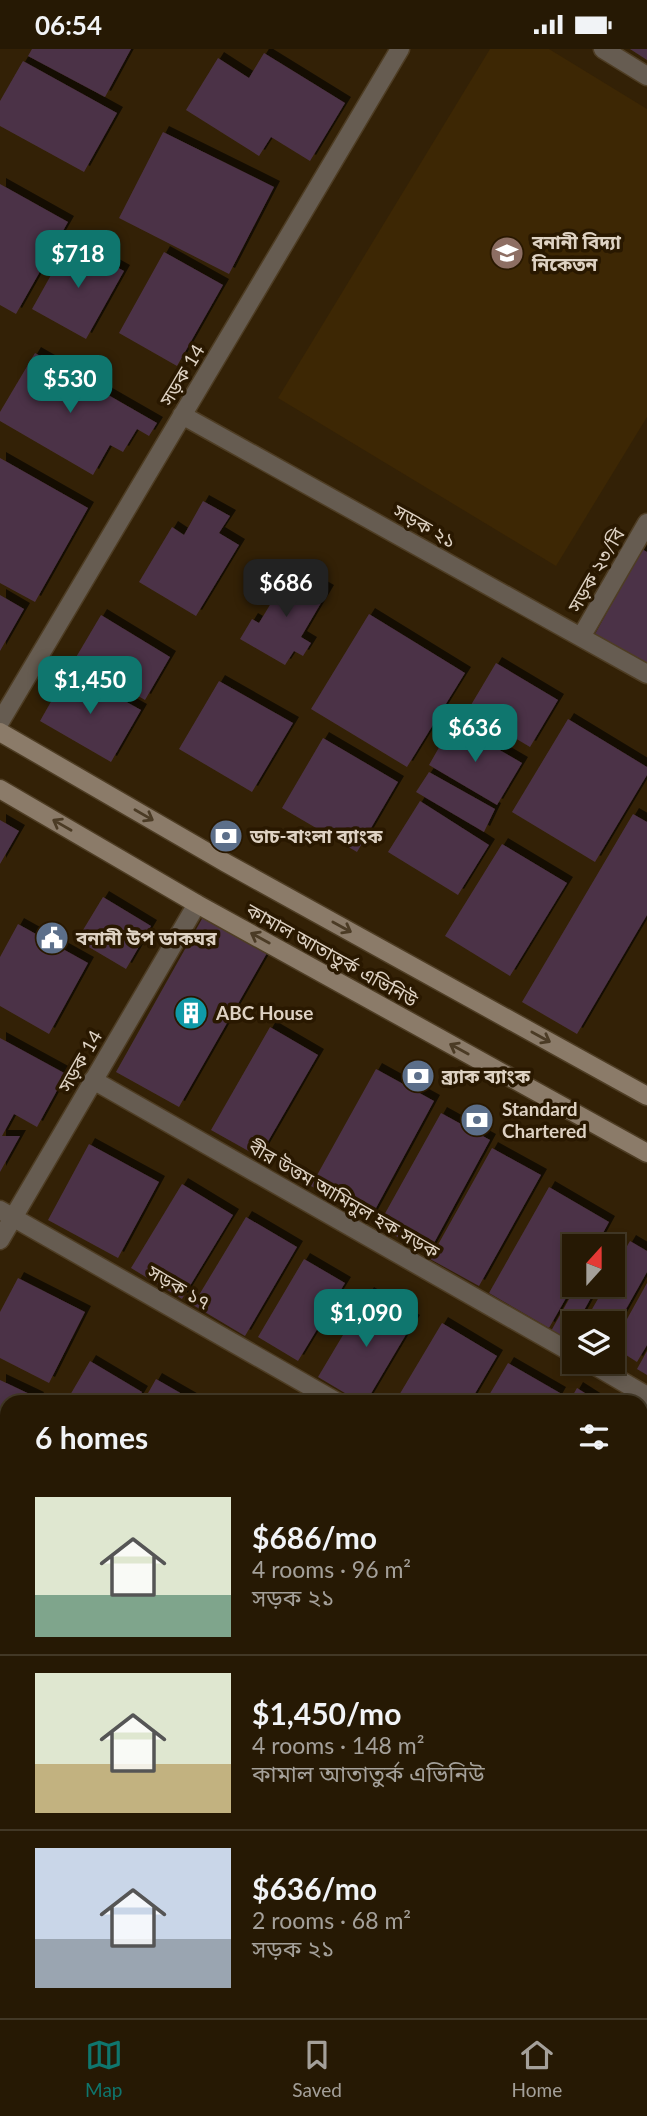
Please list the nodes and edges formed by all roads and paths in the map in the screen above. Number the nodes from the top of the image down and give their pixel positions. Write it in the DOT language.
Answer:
graph roads {
  1 [pos="400,49"];
  2 [pos="603,49"];
  3 [pos="647,76"];
  4 [pos="182,415"];
  5 [pos="647,523"];
  6 [pos="582,637"];
  7 [pos="647,674"];
  8 [pos="0,722"];
  9 [pos="0,732"];
  10 [pos="0,789"];
  11 [pos="197,904"];
  12 [pos="93,1080"];
  13 [pos="647,1096"];
  14 [pos="647,1153"];
  15 [pos="6,1213"];
  16 [pos="0,1240"];
  17 [pos="562,1347"];
  18 [pos="609,1374"];
  19 [pos="325,1395"];
  20 [pos="645,1395"];
  1 -- 4 [label="street, সড়ক 14"];
  2 -- 3 [label="street"];
  4 -- 6 [label="street, সড়ক ২১"];
  4 -- 8 [label="street, সড়ক 14"];
  5 -- 6 [label="street, সড়ক ২৩/বি"];
  6 -- 7 [label="street, সড়ক ২১"];
  9 -- 13 [label="main road, কামাল আতাতুর্ক এভিনিউ, one-way"];
  11 -- 10 [label="main road, কামাল আতাতুর্ক এভিনিউ, one-way"];
  11 -- 12 [label="street, সড়ক 14"];
  14 -- 11 [label="main road, কামাল আতাতুর্ক এভিনিউ, one-way"];
  12 -- 15 [label="street, সড়ক 14"];
  12 -- 17 [label="street, বীর উত্তম আমিনুল হক সড়ক"];
  15 -- 16 [label="street, সড়ক 14"];
  15 -- 19 [label="street, সড়ক ১৭"];
  18 -- 20 [label="street"];
}
